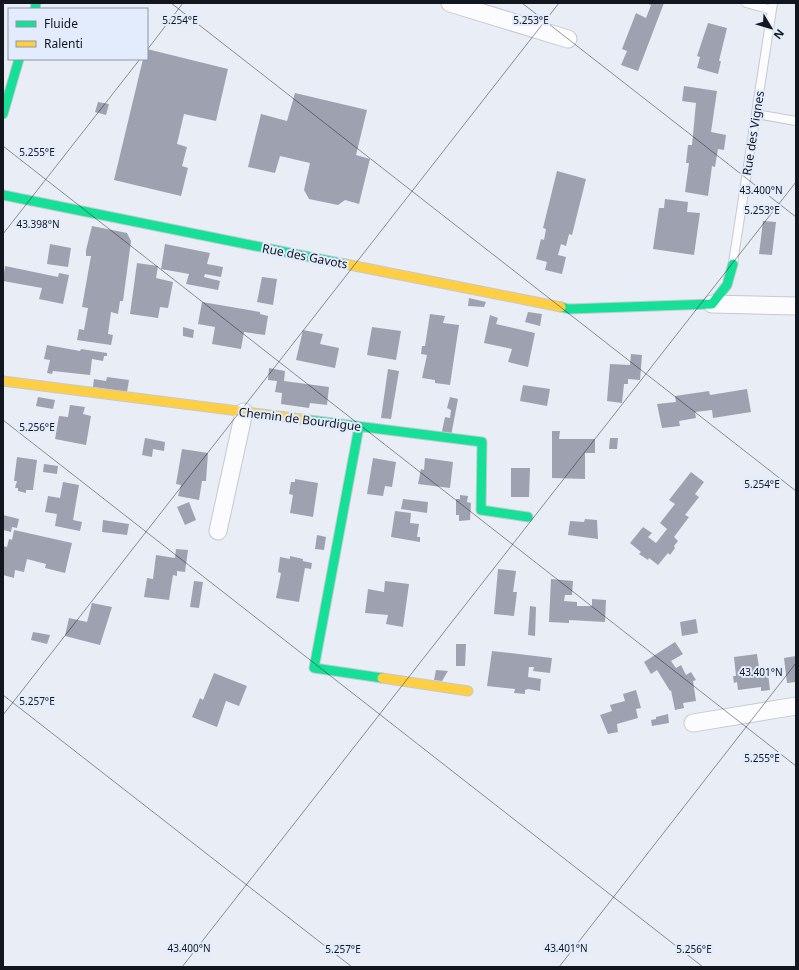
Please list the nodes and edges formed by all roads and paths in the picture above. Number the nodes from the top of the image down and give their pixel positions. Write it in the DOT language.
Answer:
graph roads {
  1 [pos="450,3"];
  2 [pos="746,3"];
  3 [pos="772,7"];
  4 [pos="568,39"];
  5 [pos="20,60"];
  6 [pos="3,114"];
  7 [pos="756,114"];
  8 [pos="796,121"];
  9 [pos="3,195"];
  10 [pos="733,264"];
  11 [pos="712,304"];
  12 [pos="796,306"];
  13 [pos="3,381"];
  14 [pos="244,412"];
  15 [pos="358,427"];
  16 [pos="528,517"];
  17 [pos="218,531"];
  18 [pos="468,692"];
  19 [pos="796,706"];
  20 [pos="693,723"];
  1 -- 4 [label="street"];
  2 -- 3 [label="lane"];
  3 -- 7 [label="lane, Rue des Vignes"];
  5 -- 6 [label="street"];
  7 -- 8 [label="lane"];
  7 -- 10 [label="lane, Rue des Vignes"];
  9 -- 11 [label="street, Rue des Gavots"];
  10 -- 11 [label="street, Rue des Vignes"];
  11 -- 12 [label="street"];
  13 -- 14 [label="street, Chemin de Bourdigue"];
  14 -- 15 [label="street, Chemin de Bourdigue"];
  14 -- 17 [label="street"];
  15 -- 16 [label="street, Chemin de Bourdigue"];
  15 -- 18 [label="street"];
  19 -- 20 [label="street"];
}
